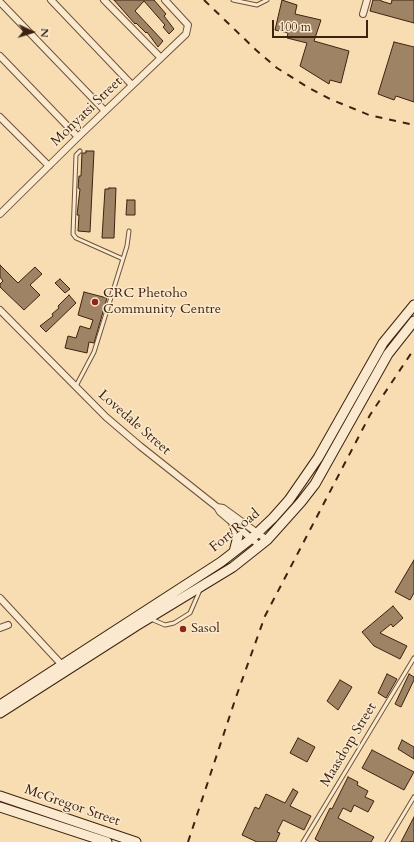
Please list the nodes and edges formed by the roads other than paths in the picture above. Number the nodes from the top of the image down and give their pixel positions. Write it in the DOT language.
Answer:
graph roads {
  1 [pos="50,0"];
  2 [pos="104,0"];
  3 [pos="165,0"];
  4 [pos="233,0"];
  5 [pos="267,0"];
  6 [pos="367,0"];
  7 [pos="0,2"];
  8 [pos="363,14"];
  9 [pos="0,56"];
  10 [pos="161,58"];
  11 [pos="132,85"];
  12 [pos="105,111"];
  13 [pos="0,117"];
  14 [pos="78,137"];
  15 [pos="80,151"];
  16 [pos="49,166"];
  17 [pos="0,203"];
  18 [pos="5,209"];
  19 [pos="0,214"];
  20 [pos="129,231"];
  21 [pos="123,259"];
  22 [pos="414,305"];
  23 [pos="0,310"];
  24 [pos="414,321"];
  25 [pos="76,388"];
  26 [pos="217,507"];
  27 [pos="234,524"];
  28 [pos="255,536"];
  29 [pos="263,543"];
  30 [pos="234,552"];
  31 [pos="203,585"];
  32 [pos="0,598"];
  33 [pos="148,618"];
  34 [pos="8,625"];
  35 [pos="0,628"];
  36 [pos="414,658"];
  37 [pos="62,665"];
  38 [pos="0,705"];
  39 [pos="0,713"];
  40 [pos="0,796"];
  41 [pos="414,797"];
  42 [pos="0,807"];
  43 [pos="107,842"];
  44 [pos="136,842"];
  45 [pos="303,842"];
  46 [pos="387,842"];
  1 -- 11 [label="street"];
  2 -- 10 [label="street"];
  3 -- 10 [label="street, Monyatsi Street"];
  4 -- 5 [label="lane"];
  6 -- 8 [label="street"];
  7 -- 12 [label="street"];
  9 -- 14 [label="street"];
  10 -- 11 [label="street, Monyatsi Street"];
  11 -- 12 [label="street, Monyatsi Street"];
  12 -- 14 [label="street, Monyatsi Street"];
  13 -- 16 [label="street"];
  14 -- 16 [label="street, Monyatsi Street"];
  15 -- 21 [label="lane"];
  16 -- 18 [label="street, Monyatsi Street"];
  17 -- 18 [label="street"];
  18 -- 19 [label="street, Monyatsi Street"];
  20 -- 21 [label="lane"];
  21 -- 25 [label="lane"];
  22 -- 28 [label="main road, Fort Road"];
  23 -- 25 [label="street, Lovedale Street"];
  24 -- 29 [label="main road, Fort Road"];
  25 -- 26 [label="street, Lovedale Street"];
  26 -- 27 [label="street, Lovedale Street"];
  26 -- 28 [label="street"];
  27 -- 28 [label="street, Lovedale Street"];
  27 -- 30 [label="main road"];
  28 -- 29 [label="street, Lovedale Street"];
  28 -- 30 [label="main road, Fort Road"];
  29 -- 31 [label="main road, Fort Road"];
  30 -- 37 [label="main road, Fort Road"];
  31 -- 33 [label="main road, Fort Road"];
  31 -- 33 [label="lane"];
  32 -- 37 [label="street"];
  33 -- 39 [label="main road, Fort Road"];
  34 -- 35 [label="street"];
  36 -- 45 [label="lane, Maasdorp Street"];
  37 -- 38 [label="main road, Fort Road"];
  40 -- 44 [label="main road, McGregor Street"];
  41 -- 46 [label="lane"];
  42 -- 43 [label="main road, McGregor Street"];
}
